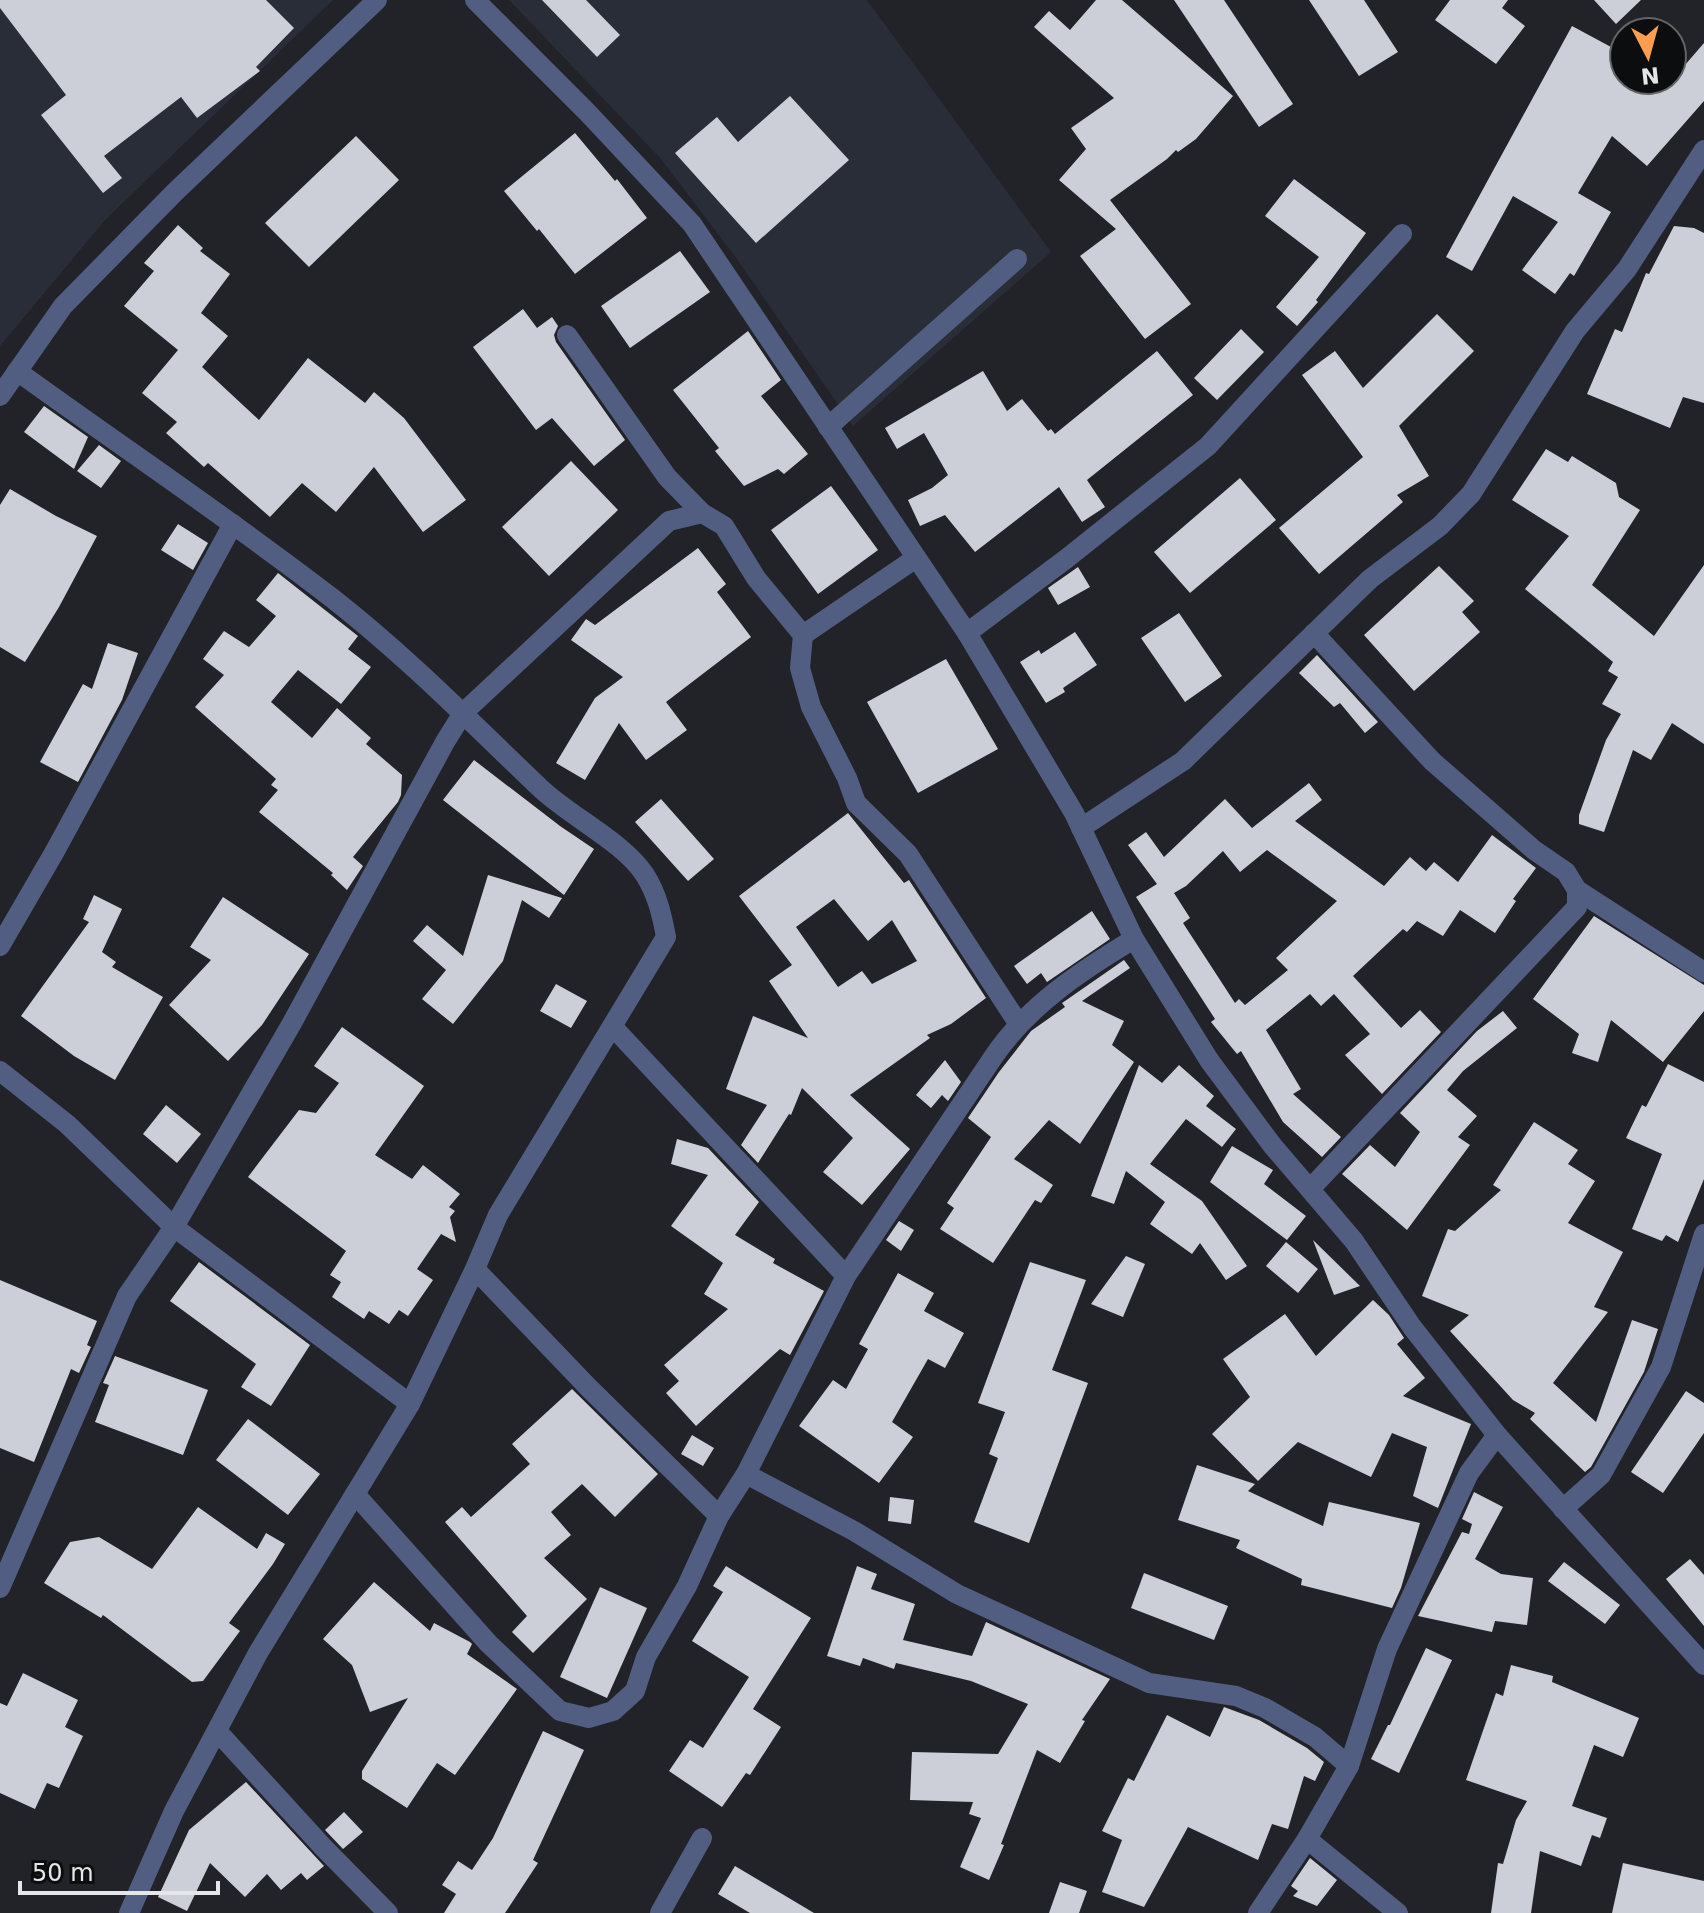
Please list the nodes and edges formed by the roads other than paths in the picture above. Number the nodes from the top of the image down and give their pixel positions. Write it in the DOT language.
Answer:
graph roads {
  1 [pos="377,0"];
  2 [pos="475,0"];
  3 [pos="1704,150"];
  4 [pos="1402,234"];
  5 [pos="1017,259"];
  6 [pos="567,335"];
  7 [pos="17,371"];
  8 [pos="0,396"];
  9 [pos="828,427"];
  10 [pos="702,513"];
  11 [pos="233,524"];
  12 [pos="916,558"];
  13 [pos="967,633"];
  14 [pos="1314,633"];
  15 [pos="803,635"];
  16 [pos="463,713"];
  17 [pos="1081,828"];
  18 [pos="1577,890"];
  19 [pos="1134,939"];
  20 [pos="0,946"];
  21 [pos="1704,972"];
  22 [pos="1018,1023"];
  23 [pos="613,1027"];
  24 [pos="0,1071"];
  25 [pos="1310,1189"];
  26 [pos="174,1227"];
  27 [pos="1704,1234"];
  28 [pos="475,1269"];
  29 [pos="846,1276"];
  30 [pos="410,1404"];
  31 [pos="1497,1435"];
  32 [pos="746,1474"];
  33 [pos="355,1494"];
  34 [pos="1563,1509"];
  35 [pos="719,1516"];
  36 [pos="0,1588"];
  37 [pos="1704,1665"];
  38 [pos="217,1731"];
  39 [pos="1349,1766"];
  40 [pos="702,1838"];
  41 [pos="1307,1839"];
  42 [pos="129,1913"];
  43 [pos="388,1913"];
  44 [pos="660,1913"];
  45 [pos="1258,1913"];
  46 [pos="1398,1913"];
  1 -- 7 [label="street"];
  2 -- 9 [label="street"];
  3 -- 14 [label="street"];
  4 -- 13 [label="street"];
  5 -- 9 [label="street"];
  6 -- 10 [label="street"];
  7 -- 8 [label="street"];
  7 -- 11 [label="street"];
  9 -- 12 [label="street"];
  10 -- 15 [label="street"];
  10 -- 16 [label="street"];
  11 -- 16 [label="street"];
  11 -- 20 [label="street"];
  12 -- 13 [label="street"];
  12 -- 15 [label="street"];
  13 -- 17 [label="street"];
  14 -- 17 [label="street"];
  14 -- 18 [label="street"];
  15 -- 22 [label="street"];
  16 -- 23 [label="street"];
  16 -- 26 [label="street"];
  17 -- 19 [label="street"];
  18 -- 21 [label="street"];
  18 -- 25 [label="street"];
  19 -- 22 [label="street"];
  19 -- 25 [label="street"];
  22 -- 29 [label="street"];
  23 -- 28 [label="street"];
  23 -- 29 [label="street"];
  24 -- 26 [label="street"];
  25 -- 31 [label="street"];
  26 -- 30 [label="street"];
  26 -- 36 [label="street"];
  27 -- 34 [label="street"];
  28 -- 30 [label="street"];
  28 -- 35 [label="street"];
  29 -- 32 [label="street"];
  30 -- 33 [label="street"];
  31 -- 34 [label="street"];
  31 -- 39 [label="street"];
  32 -- 35 [label="street"];
  32 -- 39 [label="street"];
  33 -- 35 [label="street"];
  33 -- 38 [label="street"];
  34 -- 37 [label="street"];
  38 -- 42 [label="street"];
  38 -- 43 [label="street"];
  39 -- 41 [label="street"];
  40 -- 44 [label="street"];
  41 -- 45 [label="street"];
  41 -- 46 [label="street"];
}
